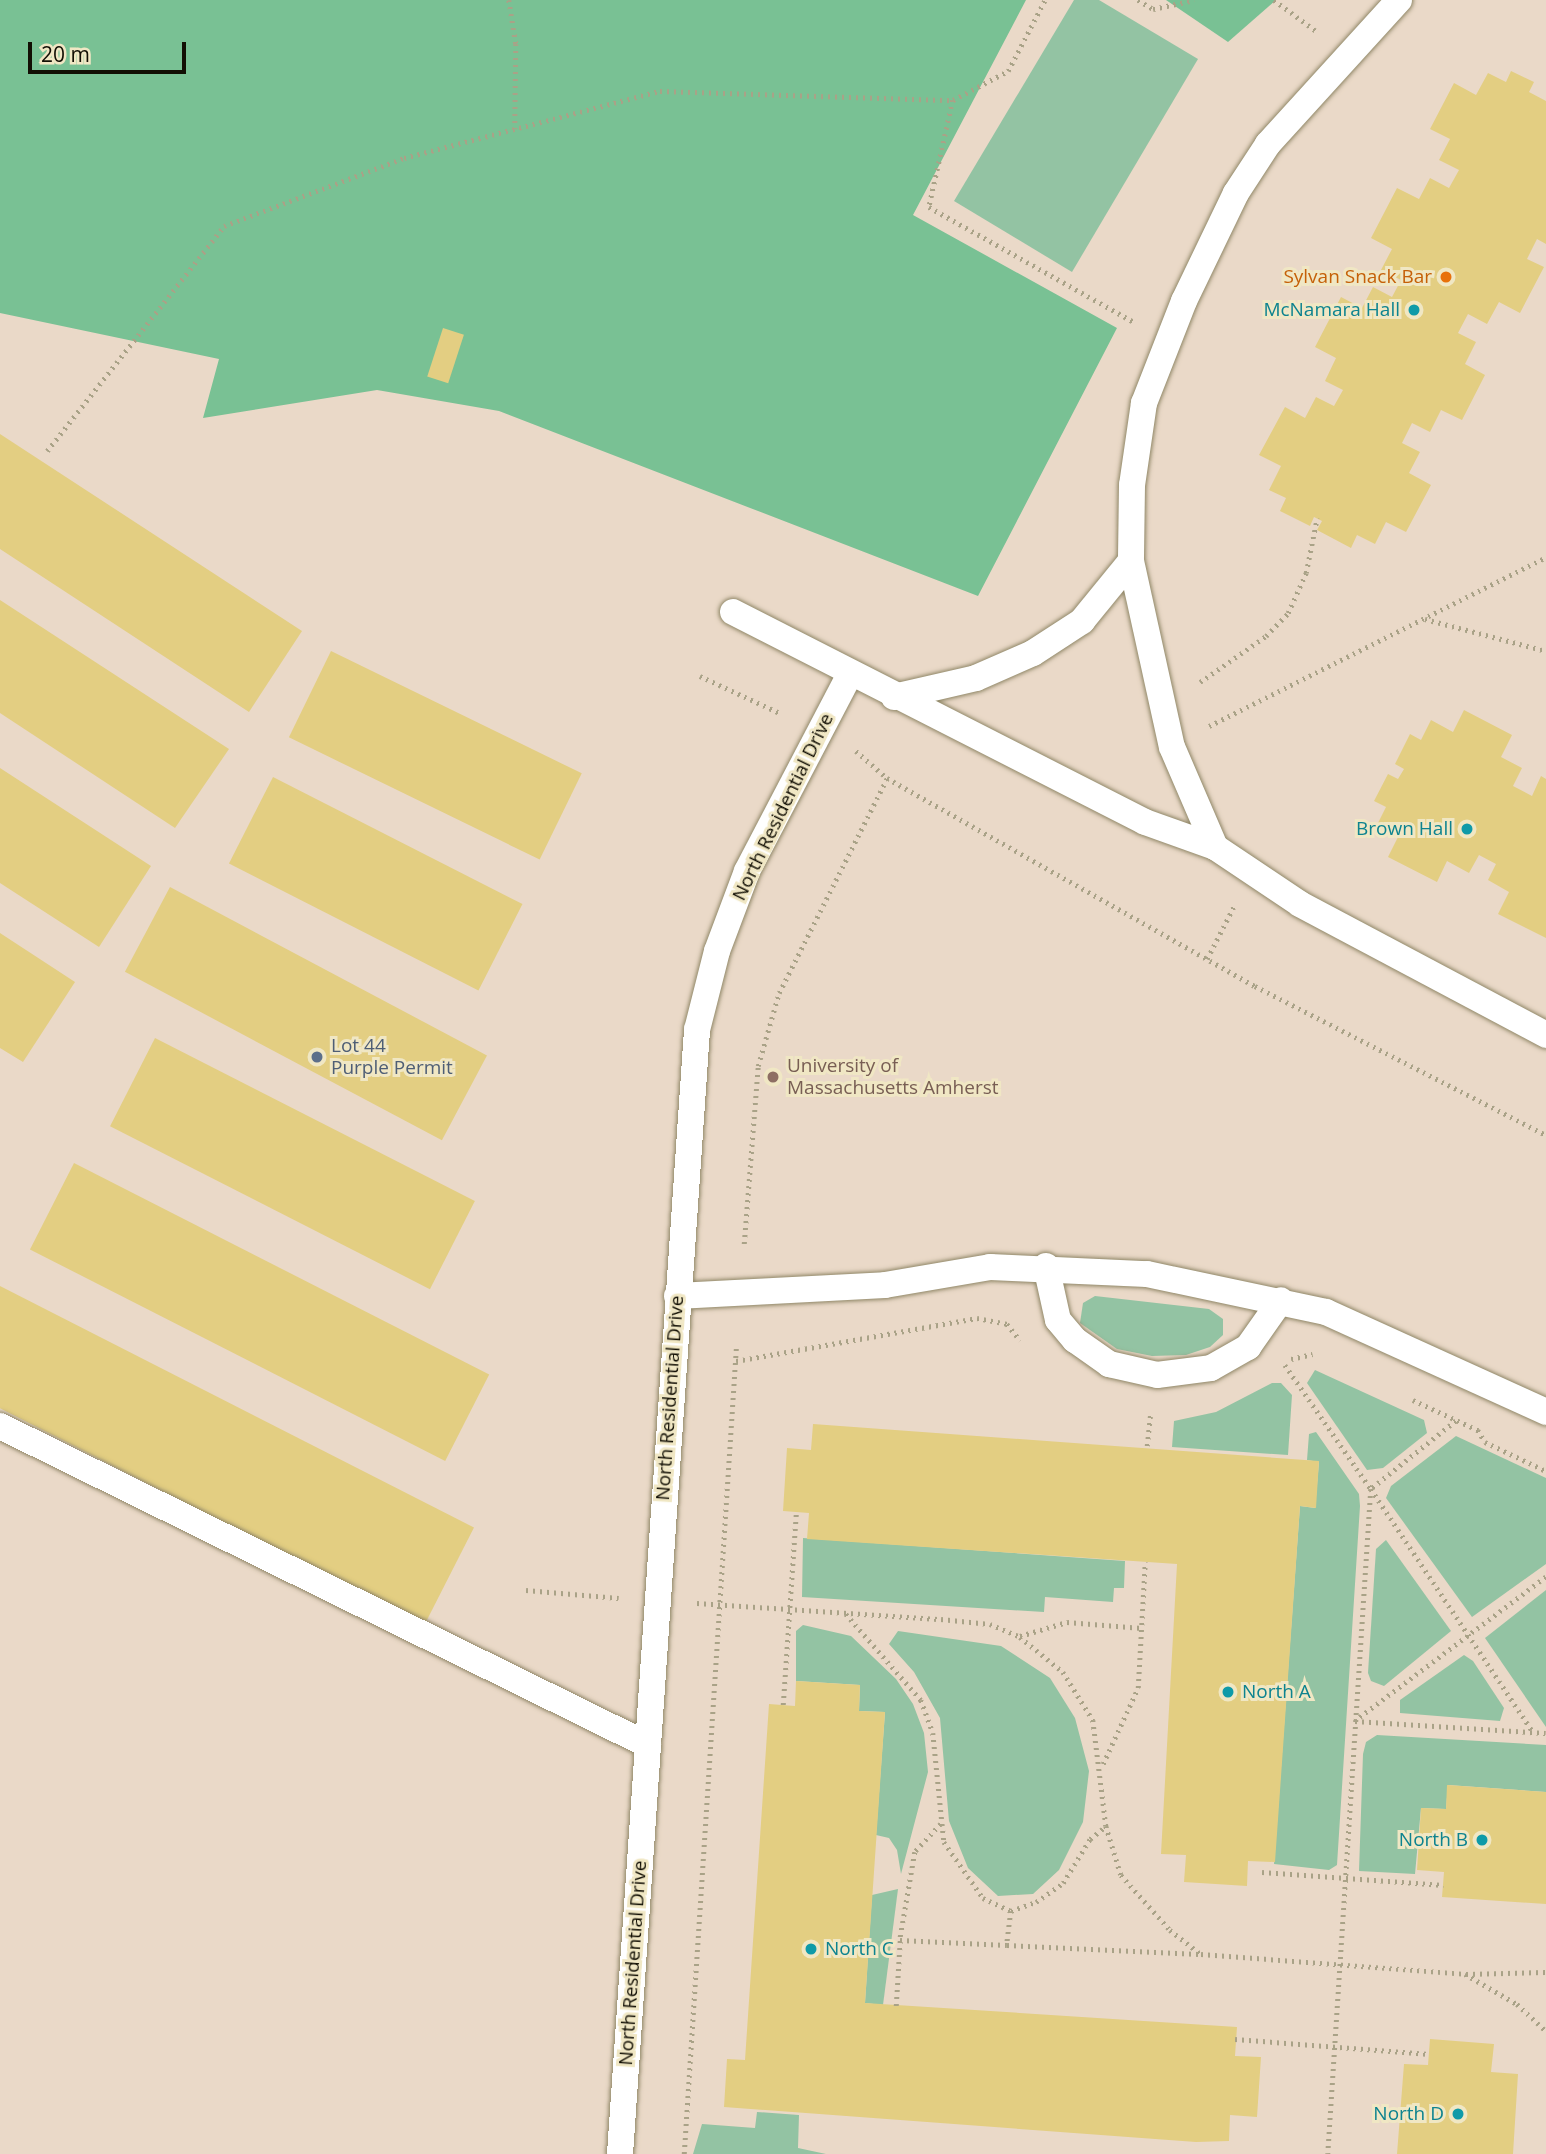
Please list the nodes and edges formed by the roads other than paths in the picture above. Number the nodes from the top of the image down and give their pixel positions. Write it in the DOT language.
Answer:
graph roads {
  1 [pos="1399,0"];
  2 [pos="1131,561"];
  3 [pos="733,612"];
  4 [pos="850,674"];
  5 [pos="894,697"];
  6 [pos="1215,847"];
  7 [pos="1546,1035"];
  8 [pos="1046,1266"];
  9 [pos="677,1296"];
  10 [pos="1281,1300"];
  11 [pos="1546,1412"];
  12 [pos="0,1426"];
  13 [pos="648,1745"];
  14 [pos="620,2154"];
  1 -- 2 [label="lane"];
  2 -- 5 [label="lane"];
  2 -- 6 [label="lane"];
  3 -- 4 [label="lane"];
  4 -- 5 [label="lane"];
  4 -- 9 [label="lane, North Residential Drive"];
  5 -- 6 [label="lane"];
  6 -- 7 [label="lane"];
  8 -- 9 [label="lane"];
  8 -- 10 [label="lane"];
  8 -- 10 [label="lane"];
  9 -- 13 [label="lane, North Residential Drive"];
  10 -- 11 [label="lane"];
  12 -- 13 [label="lane"];
  13 -- 14 [label="lane, North Residential Drive"];
}
